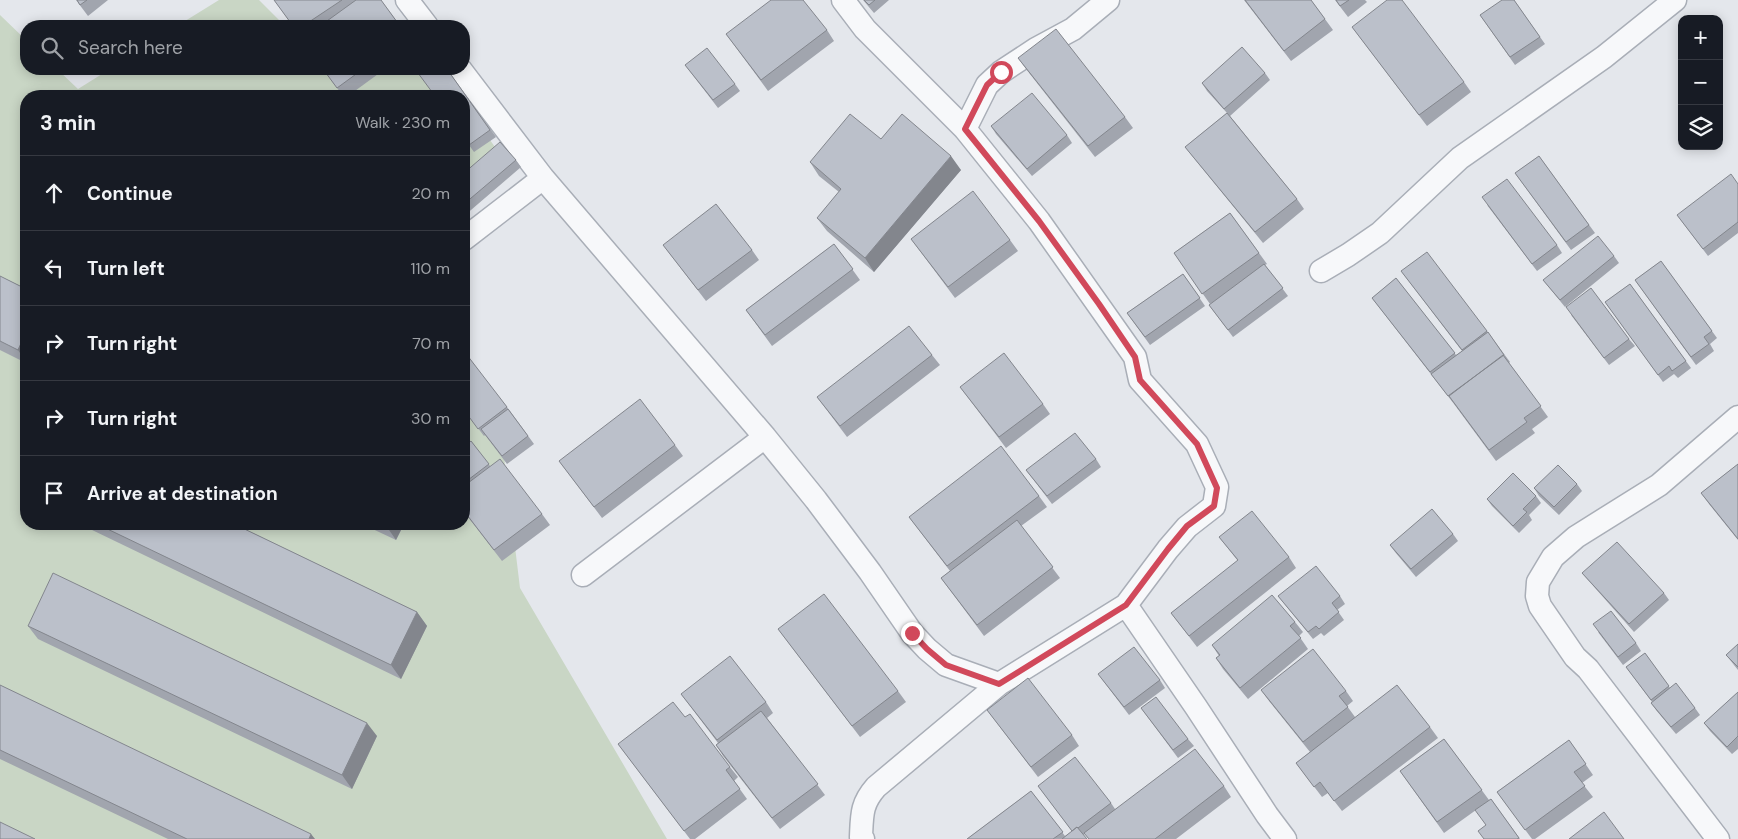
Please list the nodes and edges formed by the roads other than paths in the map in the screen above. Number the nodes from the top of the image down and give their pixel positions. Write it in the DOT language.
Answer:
graph roads {
  1 [pos="407,0"];
  2 [pos="843,0"];
  3 [pos="1108,0"];
  4 [pos="1675,0"];
  5 [pos="422,20"];
  6 [pos="465,75"];
  7 [pos="965,129"];
  8 [pos="543,178"];
  9 [pos="470,234"];
  10 [pos="1321,270"];
  11 [pos="1738,417"];
  12 [pos="765,437"];
  13 [pos="583,575"];
  14 [pos="1126,605"];
  15 [pos="999,684"];
  16 [pos="863,839"];
  17 [pos="1285,839"];
  18 [pos="1718,839"];
  1 -- 5 [label="street"];
  2 -- 7 [label="street"];
  3 -- 7 [label="street"];
  4 -- 10 [label="street"];
  6 -- 8 [label="street"];
  7 -- 14 [label="street"];
  8 -- 9 [label="street"];
  8 -- 12 [label="street"];
  11 -- 18 [label="street"];
  12 -- 13 [label="street"];
  12 -- 15 [label="street"];
  14 -- 15 [label="street"];
  14 -- 17 [label="street"];
  15 -- 16 [label="street"];
}
